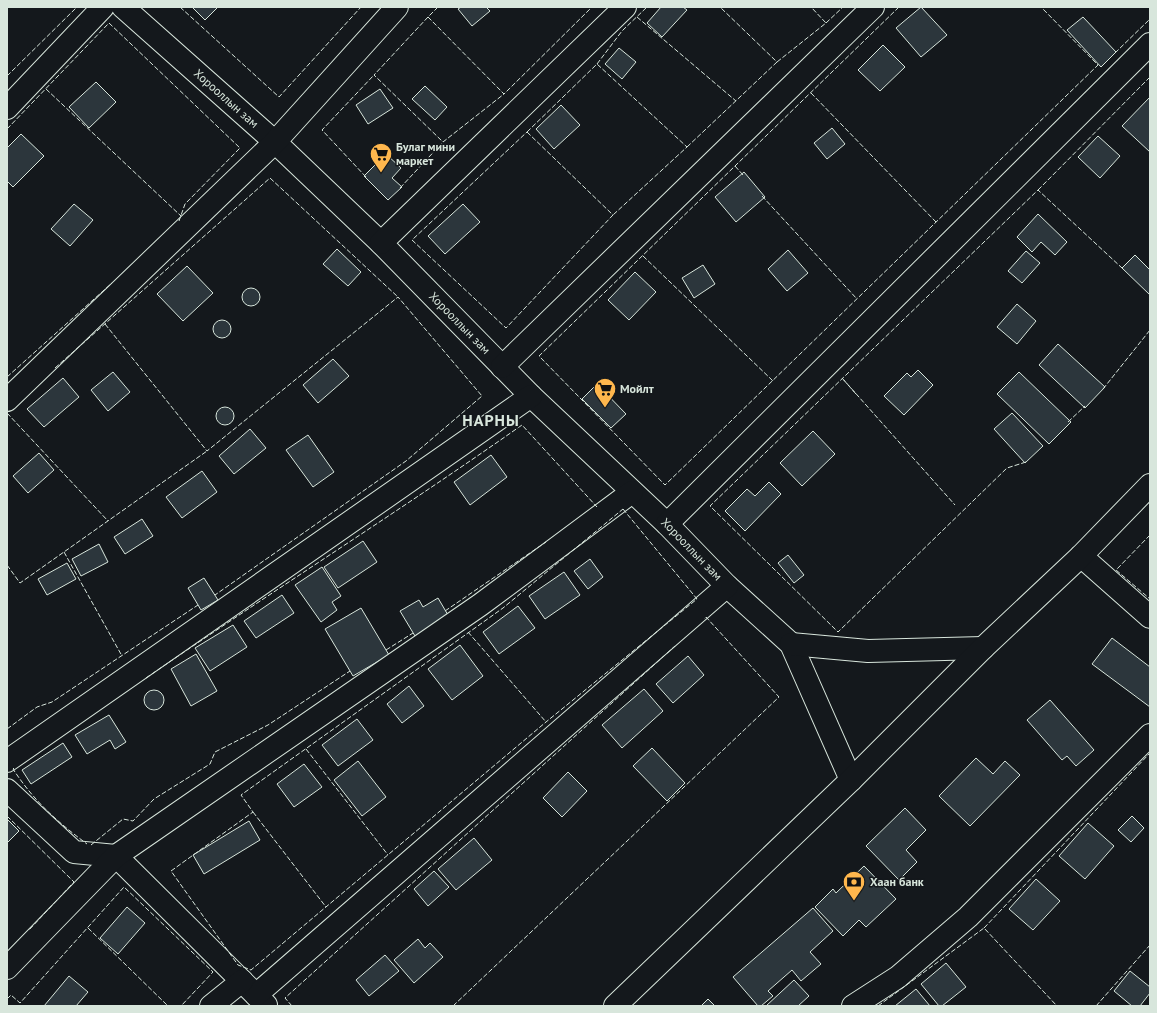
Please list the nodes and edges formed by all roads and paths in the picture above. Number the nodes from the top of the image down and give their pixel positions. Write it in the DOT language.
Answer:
graph roads {
  1 [pos="103,7"];
  2 [pos="123,7"];
  3 [pos="397,7"];
  4 [pos="625,7"];
  5 [pos="873,7"];
  6 [pos="1150,44"];
  7 [pos="7,108"];
  8 [pos="275,142"];
  9 [pos="381,243"];
  10 [pos="502,367"];
  11 [pos="532,396"];
  12 [pos="7,400"];
  13 [pos="1150,485"];
  14 [pos="632,492"];
  15 [pos="666,524"];
  16 [pos="1081,556"];
  17 [pos="727,586"];
  18 [pos="1150,617"];
  19 [pos="791,644"];
  20 [pos="983,648"];
  21 [pos="1150,735"];
  22 [pos="7,761"];
  23 [pos="851,780"];
  24 [pos="7,790"];
  25 [pos="116,856"];
  26 [pos="7,968"];
  27 [pos="255,994"];
  28 [pos="211,1006"];
  29 [pos="615,1006"];
  30 [pos="853,1006"];
  1 -- 7 [label="street"];
  2 -- 8 [label="street, Хорооллын зам"];
  3 -- 8 [label="street"];
  4 -- 9 [label="street"];
  5 -- 10 [label="street"];
  6 -- 15 [label="street"];
  8 -- 9 [label="street, Хорооллын зам"];
  8 -- 12 [label="street"];
  9 -- 10 [label="street, Хорооллын зам"];
  10 -- 11 [label="street, Хорооллын зам"];
  11 -- 14 [label="street, Хорооллын зам"];
  11 -- 22 [label="street"];
  13 -- 16 [label="street"];
  14 -- 15 [label="street, Хорооллын зам"];
  14 -- 25 [label="street"];
  15 -- 17 [label="street, Хорооллын зам"];
  16 -- 18 [label="street"];
  16 -- 20 [label="street"];
  17 -- 19 [label="street, Хорооллын зам"];
  17 -- 27 [label="street"];
  19 -- 20 [label="street"];
  19 -- 23 [label="street, Хорооллын зам"];
  20 -- 23 [label="street"];
  21 -- 30 [label="street"];
  23 -- 29 [label="street"];
  24 -- 25 [label="street"];
  25 -- 26 [label="street"];
  25 -- 27 [label="street"];
  27 -- 28 [label="street"];
}
